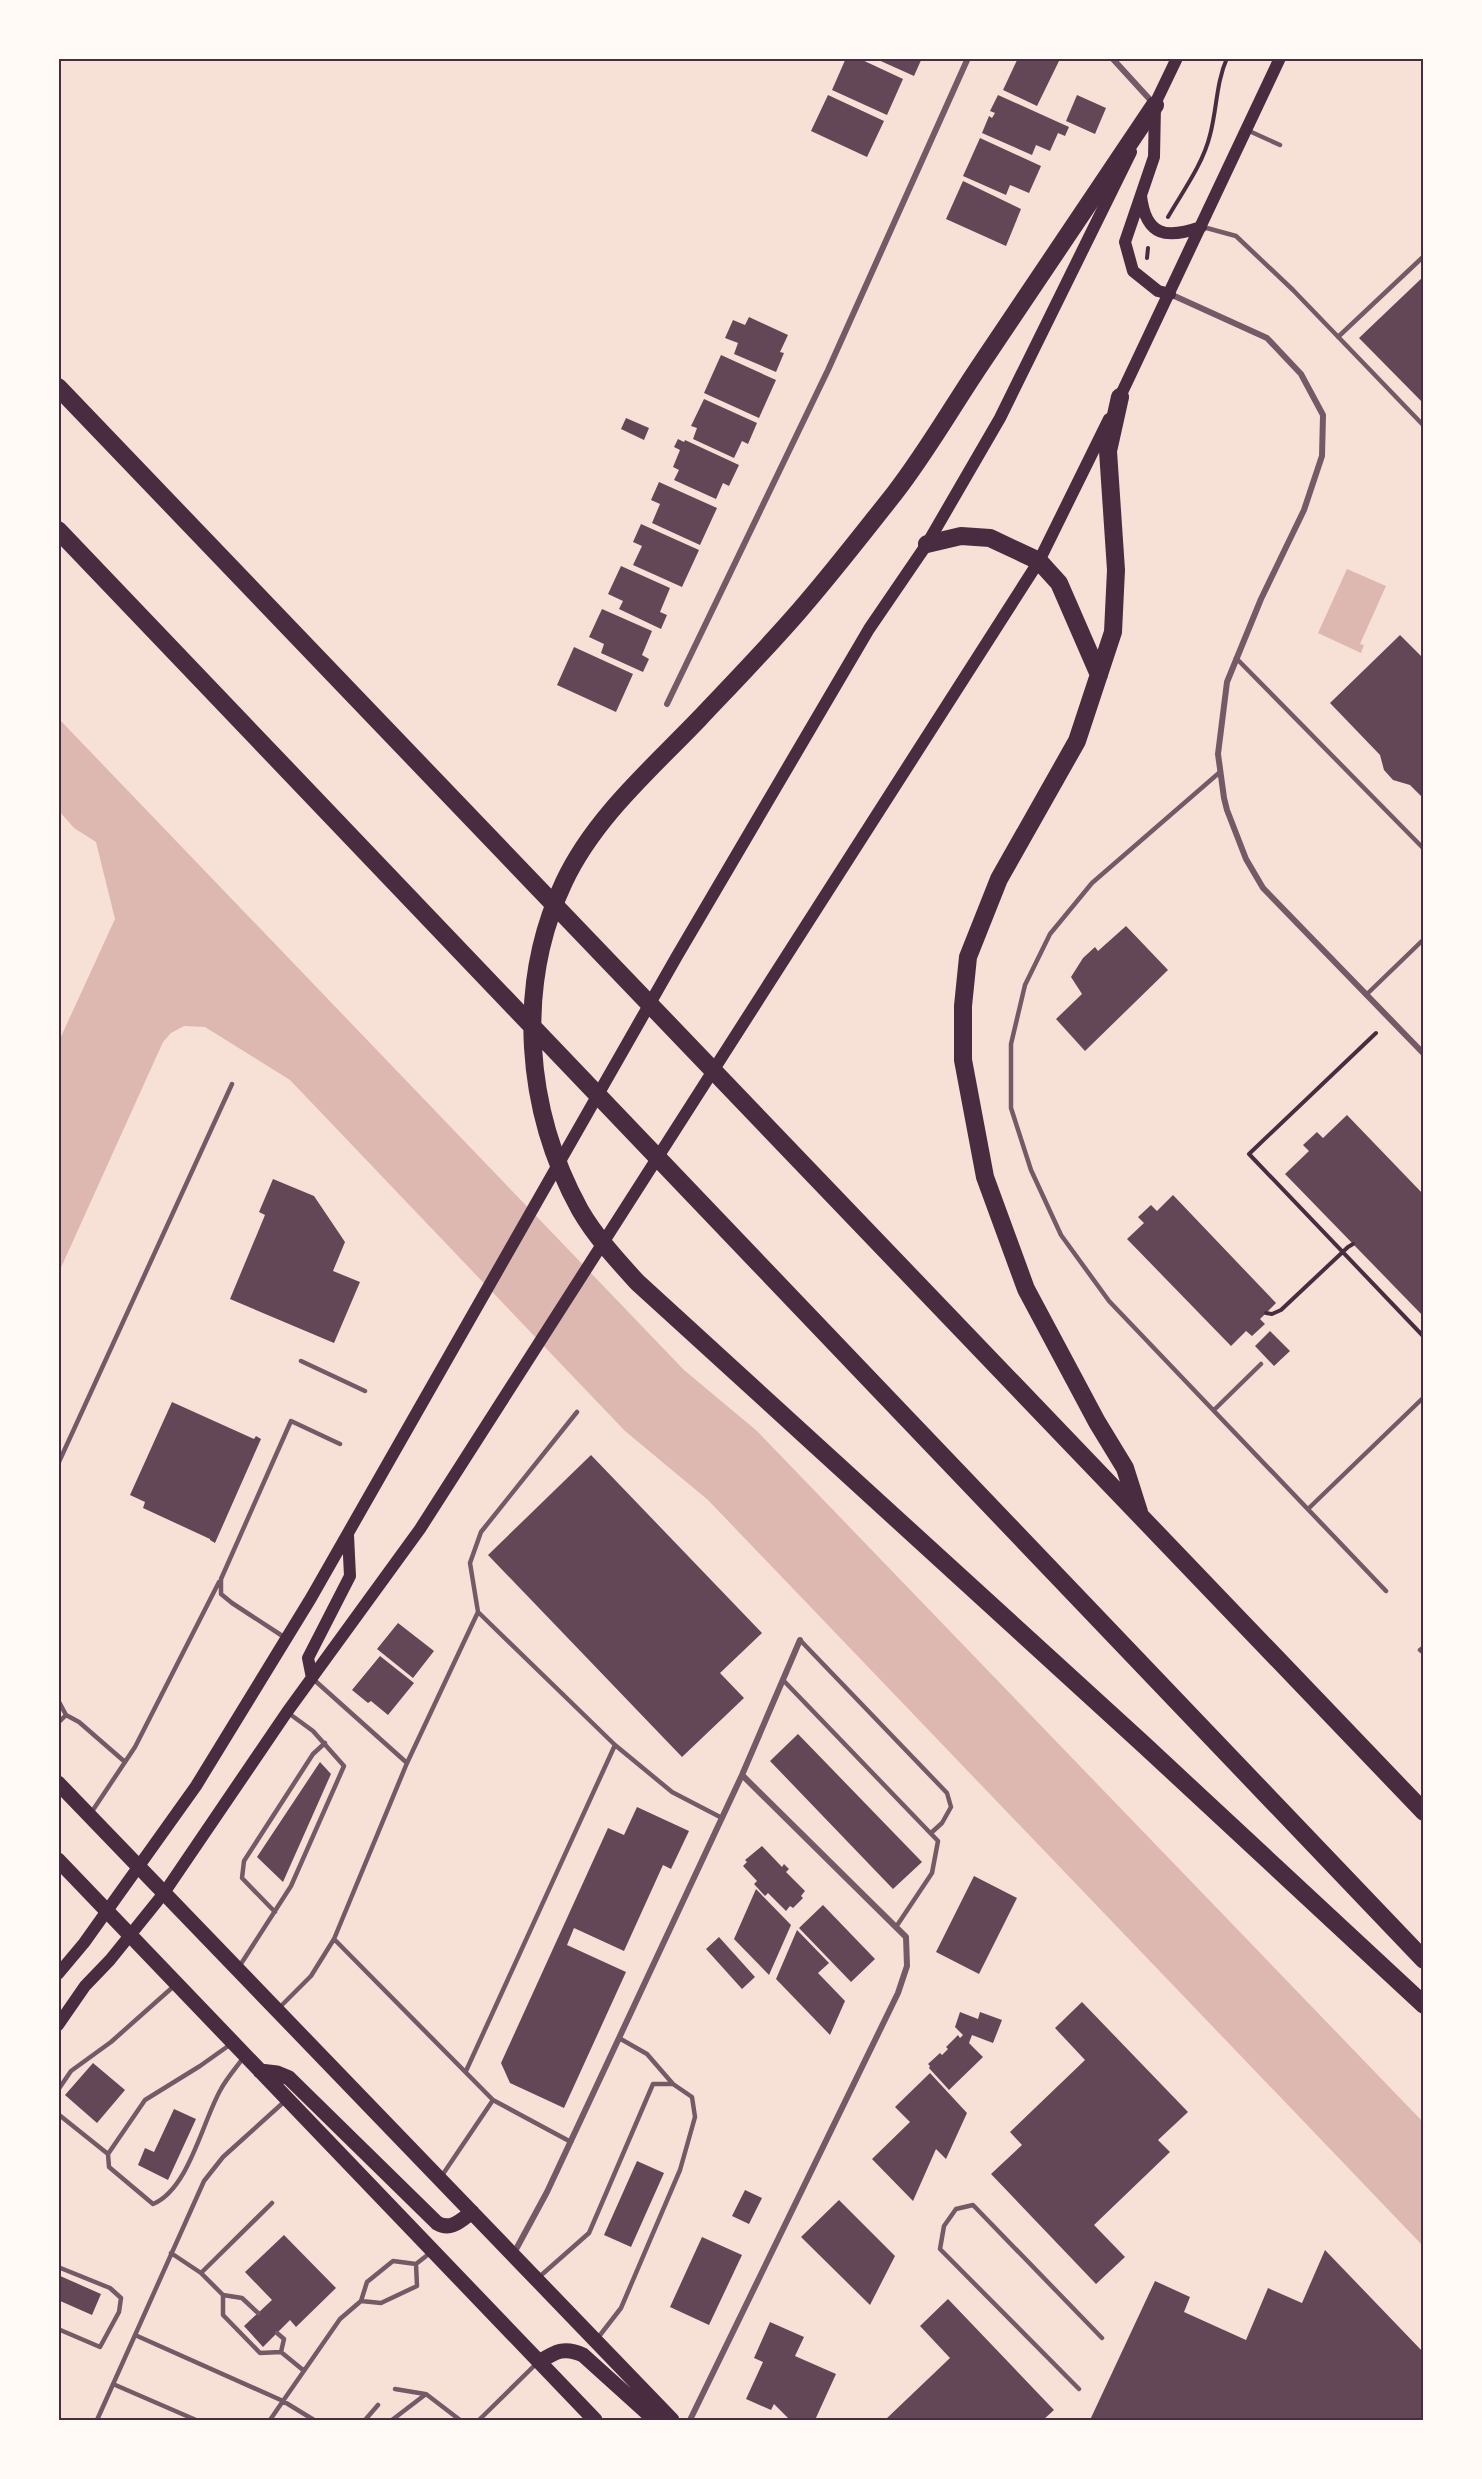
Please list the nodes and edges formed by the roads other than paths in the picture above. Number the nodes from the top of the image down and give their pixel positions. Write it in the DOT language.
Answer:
graph roads {
  1 [pos="968,58"];
  2 [pos="1112,58"];
  3 [pos="1177,58"];
  4 [pos="1280,58"];
  5 [pos="1419,58"];
  6 [pos="1424,60"];
  7 [pos="1155,105"];
  8 [pos="1247,130"];
  9 [pos="1280,145"];
  10 [pos="1141,195"];
  11 [pos="1201,227"];
  12 [pos="1424,256"];
  13 [pos="1170,294"];
  14 [pos="1338,337"];
  15 [pos="58,387"];
  16 [pos="1120,397"];
  17 [pos="1424,426"];
  18 [pos="58,530"];
  19 [pos="927,544"];
  20 [pos="1039,561"];
  21 [pos="1236,658"];
  22 [pos="1100,675"];
  23 [pos="667,704"];
  24 [pos="1220,772"];
  25 [pos="1424,849"];
  26 [pos="1424,939"];
  27 [pos="1366,995"];
  28 [pos="1424,1054"];
  29 [pos="232,1084"];
  30 [pos="302,1361"];
  31 [pos="1261,1364"];
  32 [pos="365,1391"];
  33 [pos="1424,1397"];
  34 [pos="1214,1410"];
  35 [pos="577,1412"];
  36 [pos="340,1444"];
  37 [pos="58,1464"];
  38 [pos="1308,1509"];
  39 [pos="1140,1517"];
  40 [pos="348,1534"];
  41 [pos="221,1579"];
  42 [pos="1386,1591"];
  43 [pos="478,1612"];
  44 [pos="286,1638"];
  45 [pos="800,1640"];
  46 [pos="1424,1647"];
  47 [pos="1424,1653"];
  48 [pos="312,1678"];
  49 [pos="783,1680"];
  50 [pos="58,1700"];
  51 [pos="288,1712"];
  52 [pos="66,1715"];
  53 [pos="58,1724"];
  54 [pos="325,1743"];
  55 [pos="615,1745"];
  56 [pos="125,1762"];
  57 [pos="407,1764"];
  58 [pos="742,1775"];
  59 [pos="58,1783"];
  60 [pos="1424,1812"];
  61 [pos="89,1815"];
  62 [pos="722,1818"];
  63 [pos="931,1833"];
  64 [pos="58,1860"];
  65 [pos="140,1867"];
  66 [pos="164,1893"];
  67 [pos="107,1910"];
  68 [pos="275,1912"];
  69 [pos="896,1927"];
  70 [pos="130,1936"];
  71 [pos="334,1939"];
  72 [pos="1424,1960"];
  73 [pos="238,1970"];
  74 [pos="58,1974"];
  75 [pos="176,1983"];
  76 [pos="1424,2005"];
  77 [pos="277,2010"];
  78 [pos="58,2025"];
  79 [pos="619,2038"];
  80 [pos="233,2042"];
  81 [pos="245,2055"];
  82 [pos="260,2071"];
  83 [pos="466,2071"];
  84 [pos="673,2084"];
  85 [pos="58,2090"];
  86 [pos="287,2099"];
  87 [pos="493,2100"];
  88 [pos="58,2114"];
  89 [pos="571,2142"];
  90 [pos="108,2154"];
  91 [pos="440,2179"];
  92 [pos="272,2203"];
  93 [pos="472,2212"];
  94 [pos="432,2251"];
  95 [pos="171,2253"];
  96 [pos="513,2255"];
  97 [pos="416,2264"];
  98 [pos="58,2267"];
  99 [pos="201,2273"];
  100 [pos="536,2279"];
  101 [pos="223,2295"];
  102 [pos="361,2301"];
  103 [pos="258,2313"];
  104 [pos="58,2329"];
  105 [pos="277,2333"];
  106 [pos="135,2335"];
  107 [pos="1102,2337"];
  108 [pos="596,2341"];
  109 [pos="281,2352"];
  110 [pos="539,2362"];
  111 [pos="303,2370"];
  112 [pos="113,2384"];
  113 [pos="395,2389"];
  114 [pos="1079,2389"];
  115 [pos="426,2394"];
  116 [pos="283,2401"];
  117 [pos="378,2405"];
  118 [pos="591,2416"];
  119 [pos="97,2421"];
  120 [pos="196,2421"];
  121 [pos="270,2421"];
  122 [pos="315,2421"];
  123 [pos="365,2421"];
  124 [pos="392,2421"];
  125 [pos="460,2421"];
  126 [pos="479,2421"];
  127 [pos="605,2421"];
  128 [pos="655,2421"];
  129 [pos="672,2421"];
  130 [pos="690,2421"];
  1 -- 23 [label="street"];
  2 -- 7 [label="street"];
  3 -- 7 [label="main road"];
  4 -- 8 [label="main road"];
  5 -- 6 [label="lane"];
  7 -- 10 [label="main road"];
  7 -- 19 [label="main road"];
  7 -- 76 [label="highway"];
  8 -- 9 [label="lane"];
  8 -- 11 [label="main road"];
  10 -- 11 [label="main road"];
  10 -- 13 [label="main road"];
  11 -- 13 [label="main road"];
  11 -- 14 [label="lane"];
  12 -- 14 [label="lane"];
  13 -- 16 [label="main road"];
  13 -- 21 [label="street"];
  14 -- 17 [label="lane"];
  15 -- 39 [label="highway"];
  16 -- 20 [label="main road"];
  16 -- 22 [label="highway"];
  18 -- 72 [label="highway"];
  19 -- 20 [label="highway"];
  19 -- 40 [label="main road"];
  20 -- 22 [label="highway"];
  20 -- 48 [label="main road"];
  21 -- 24 [label="street"];
  21 -- 25 [label="lane"];
  22 -- 39 [label="highway"];
  24 -- 27 [label="street"];
  24 -- 34 [label="lane"];
  26 -- 27 [label="lane"];
  27 -- 28 [label="street"];
  29 -- 37 [label="lane"];
  30 -- 32 [label="lane"];
  31 -- 34 [label="lane"];
  33 -- 38 [label="lane"];
  34 -- 38 [label="lane"];
  35 -- 43 [label="lane"];
  36 -- 41 [label="lane"];
  38 -- 42 [label="lane"];
  39 -- 60 [label="highway"];
  40 -- 44 [label="main road"];
  40 -- 48 [label="main road"];
  41 -- 44 [label="lane"];
  41 -- 56 [label="lane"];
  43 -- 55 [label="lane"];
  43 -- 57 [label="lane"];
  44 -- 65 [label="main road"];
  45 -- 49 [label="street"];
  45 -- 63 [label="lane"];
  46 -- 47 [label="lane"];
  48 -- 51 [label="main road"];
  48 -- 57 [label="lane"];
  49 -- 58 [label="street"];
  49 -- 63 [label="lane"];
  50 -- 52 [label="lane"];
  51 -- 54 [label="lane"];
  51 -- 66 [label="main road"];
  52 -- 53 [label="lane"];
  52 -- 56 [label="lane"];
  54 -- 68 [label="lane"];
  54 -- 68 [label="lane"];
  55 -- 62 [label="lane"];
  55 -- 83 [label="lane"];
  56 -- 61 [label="lane"];
  57 -- 71 [label="lane"];
  58 -- 62 [label="street"];
  58 -- 69 [label="street"];
  59 -- 61 [label="main road"];
  61 -- 65 [label="main road"];
  62 -- 79 [label="street"];
  63 -- 69 [label="lane"];
  64 -- 67 [label="main road"];
  65 -- 66 [label="main road"];
  65 -- 67 [label="main road"];
  66 -- 70 [label="main road"];
  66 -- 73 [label="main road"];
  67 -- 70 [label="main road"];
  67 -- 74 [label="main road"];
  68 -- 73 [label="lane"];
  69 -- 130 [label="street"];
  70 -- 75 [label="main road"];
  70 -- 78 [label="main road"];
  71 -- 77 [label="lane"];
  71 -- 83 [label="lane"];
  73 -- 77 [label="main road"];
  75 -- 80 [label="main road"];
  75 -- 85 [label="lane"];
  77 -- 91 [label="main road"];
  79 -- 84 [label="lane"];
  79 -- 89 [label="street"];
  80 -- 81 [label="main road"];
  80 -- 90 [label="lane"];
  81 -- 82 [label="main road"];
  81 -- 90 [label="lane"];
  82 -- 86 [label="main road"];
  82 -- 93 [label="main road"];
  83 -- 87 [label="lane"];
  84 -- 100 [label="lane"];
  84 -- 108 [label="lane"];
  86 -- 94 [label="main road"];
  86 -- 95 [label="lane"];
  87 -- 89 [label="lane"];
  87 -- 91 [label="lane"];
  88 -- 90 [label="lane"];
  89 -- 96 [label="street"];
  91 -- 93 [label="main road"];
  92 -- 99 [label="lane"];
  93 -- 96 [label="main road"];
  94 -- 97 [label="lane"];
  94 -- 110 [label="main road"];
  95 -- 99 [label="lane"];
  95 -- 106 [label="lane"];
  96 -- 100 [label="main road"];
  97 -- 102 [label="lane"];
  97 -- 102 [label="lane"];
  98 -- 104 [label="lane"];
  99 -- 101 [label="lane"];
  100 -- 108 [label="main road"];
  101 -- 103 [label="lane"];
  101 -- 109 [label="lane"];
  102 -- 111 [label="lane"];
  105 -- 109 [label="lane"];
  106 -- 112 [label="lane"];
  106 -- 116 [label="lane"];
  107 -- 114 [label="lane"];
  108 -- 129 [label="main road"];
  109 -- 111 [label="lane"];
  110 -- 118 [label="main road"];
  110 -- 126 [label="lane"];
  110 -- 128 [label="main road"];
  111 -- 116 [label="lane"];
  112 -- 119 [label="lane"];
  112 -- 120 [label="lane"];
  113 -- 115 [label="lane"];
  115 -- 124 [label="lane"];
  115 -- 125 [label="lane"];
  116 -- 121 [label="lane"];
  116 -- 122 [label="lane"];
  117 -- 123 [label="lane"];
  118 -- 127 [label="main road"];
}
